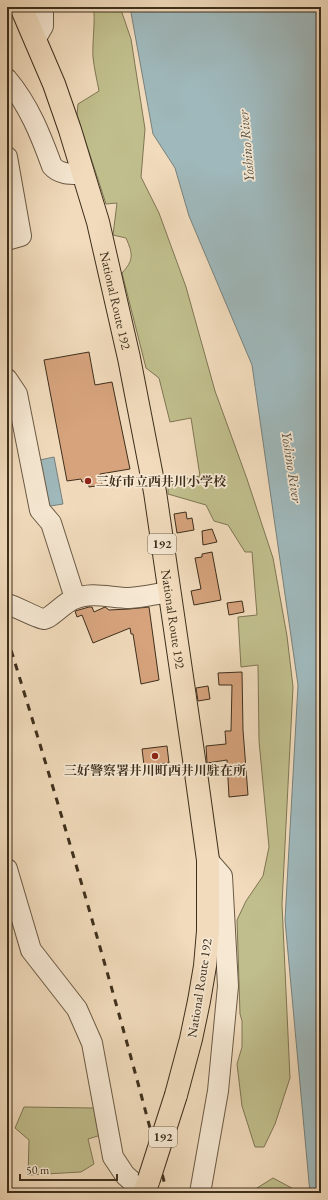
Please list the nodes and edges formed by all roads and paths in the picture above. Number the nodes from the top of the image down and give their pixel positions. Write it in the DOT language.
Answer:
graph roads {
  1 [pos="21,7"];
  2 [pos="43,7"];
  3 [pos="35,40"];
  4 [pos="7,79"];
  5 [pos="7,157"];
  6 [pos="83,174"];
  7 [pos="7,240"];
  8 [pos="7,380"];
  9 [pos="169,592"];
  10 [pos="75,598"];
  11 [pos="7,604"];
  12 [pos="208,860"];
  13 [pos="7,869"];
  14 [pos="146,1188"];
  15 [pos="200,1193"];
  1 -- 3 [label="highway, National Route 192 / 192"];
  2 -- 3 [label="street"];
  3 -- 6 [label="highway, National Route 192 / 192"];
  4 -- 6 [label="street"];
  5 -- 7 [label="street"];
  6 -- 9 [label="highway, National Route 192 / 192"];
  8 -- 10 [label="street"];
  9 -- 10 [label="street"];
  9 -- 12 [label="highway, National Route 192 / 192"];
  10 -- 11 [label="street"];
  12 -- 14 [label="highway, National Route 192 / 192, bridge"];
  12 -- 15 [label="street"];
  13 -- 14 [label="street"];
}
